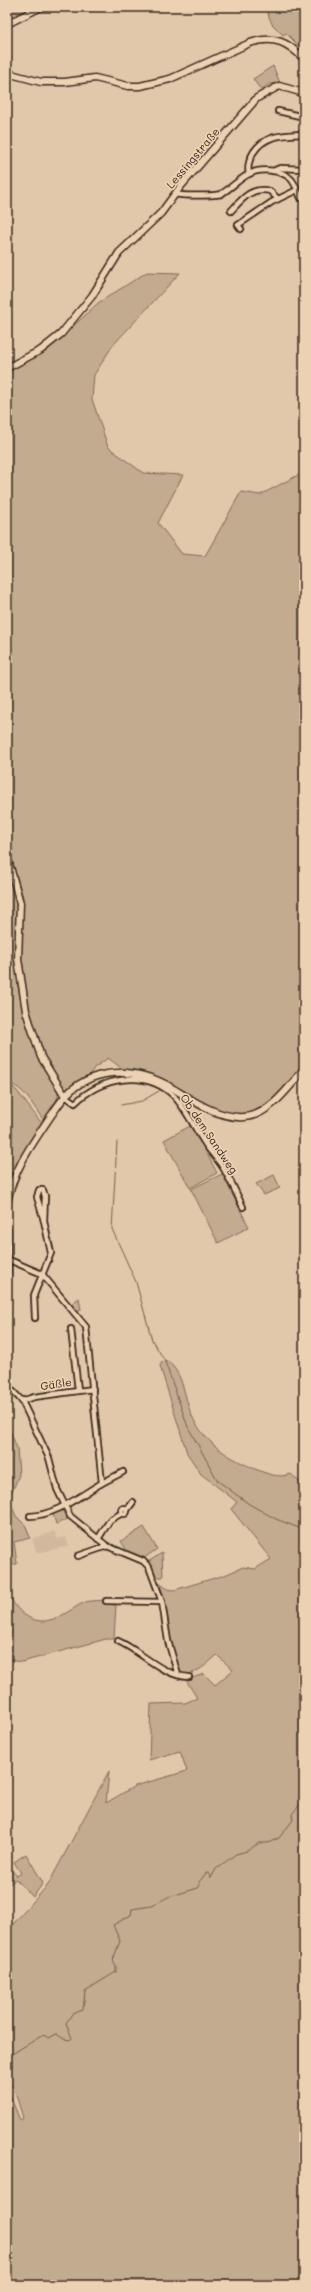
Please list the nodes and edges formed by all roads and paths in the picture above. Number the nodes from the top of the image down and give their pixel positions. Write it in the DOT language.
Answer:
graph roads {
  1 [pos="41,7"];
  2 [pos="7,24"];
  3 [pos="304,59"];
  4 [pos="7,73"];
  5 [pos="304,93"];
  6 [pos="278,111"];
  7 [pos="304,117"];
  8 [pos="304,134"];
  9 [pos="304,169"];
  10 [pos="273,171"];
  11 [pos="249,174"];
  12 [pos="297,190"];
  13 [pos="175,194"];
  14 [pos="301,198"];
  15 [pos="278,199"];
  16 [pos="231,211"];
  17 [pos="241,229"];
  18 [pos="7,368"];
  19 [pos="7,856"];
  20 [pos="304,1069"];
  21 [pos="65,1096"];
  22 [pos="7,1203"];
  23 [pos="243,1207"];
  24 [pos="44,1221"];
  25 [pos="7,1230"];
  26 [pos="8,1260"];
  27 [pos="42,1274"];
  28 [pos="7,1275"];
  29 [pos="35,1318"];
  30 [pos="71,1329"];
  31 [pos="7,1384"];
  32 [pos="93,1389"];
  33 [pos="78,1390"];
  34 [pos="22,1402"];
  35 [pos="123,1472"];
  36 [pos="102,1483"];
  37 [pos="133,1502"];
  38 [pos="64,1506"];
  39 [pos="30,1516"];
  40 [pos="98,1539"];
  41 [pos="107,1546"];
  42 [pos="78,1556"];
  43 [pos="106,1601"];
  44 [pos="162,1602"];
  45 [pos="118,1641"];
  46 [pos="178,1674"];
  47 [pos="189,1677"];
  1 -- 2 [label="street"];
  3 -- 4 [label="street"];
  5 -- 13 [label="street, Lessingstraße"];
  6 -- 7 [label="street"];
  8 -- 11 [label="street"];
  9 -- 10 [label="street"];
  10 -- 11 [label="street"];
  10 -- 12 [label="street"];
  11 -- 13 [label="street"];
  12 -- 14 [label="street"];
  12 -- 15 [label="street"];
  13 -- 18 [label="street, Lessingstraße"];
  15 -- 16 [label="street"];
  15 -- 17 [label="street"];
  19 -- 21 [label="street"];
  20 -- 21 [label="street"];
  21 -- 22 [label="street"];
  21 -- 23 [label="street, Ob dem Sandweg"];
  24 -- 24 [label="street"];
  24 -- 27 [label="street"];
  25 -- 26 [label="street"];
  26 -- 27 [label="street"];
  26 -- 28 [label="street"];
  27 -- 29 [label="street"];
  27 -- 32 [label="street"];
  30 -- 33 [label="street"];
  31 -- 34 [label="street"];
  32 -- 33 [label="street, Gäßle"];
  32 -- 36 [label="street"];
  33 -- 34 [label="street, Gäßle"];
  34 -- 38 [label="street"];
  35 -- 36 [label="street"];
  36 -- 38 [label="street"];
  37 -- 40 [label="street"];
  38 -- 39 [label="street"];
  38 -- 40 [label="street"];
  40 -- 41 [label="street"];
  41 -- 42 [label="street"];
  41 -- 44 [label="street"];
  43 -- 44 [label="street"];
  44 -- 46 [label="street"];
  45 -- 46 [label="street"];
  46 -- 47 [label="street"];
}
